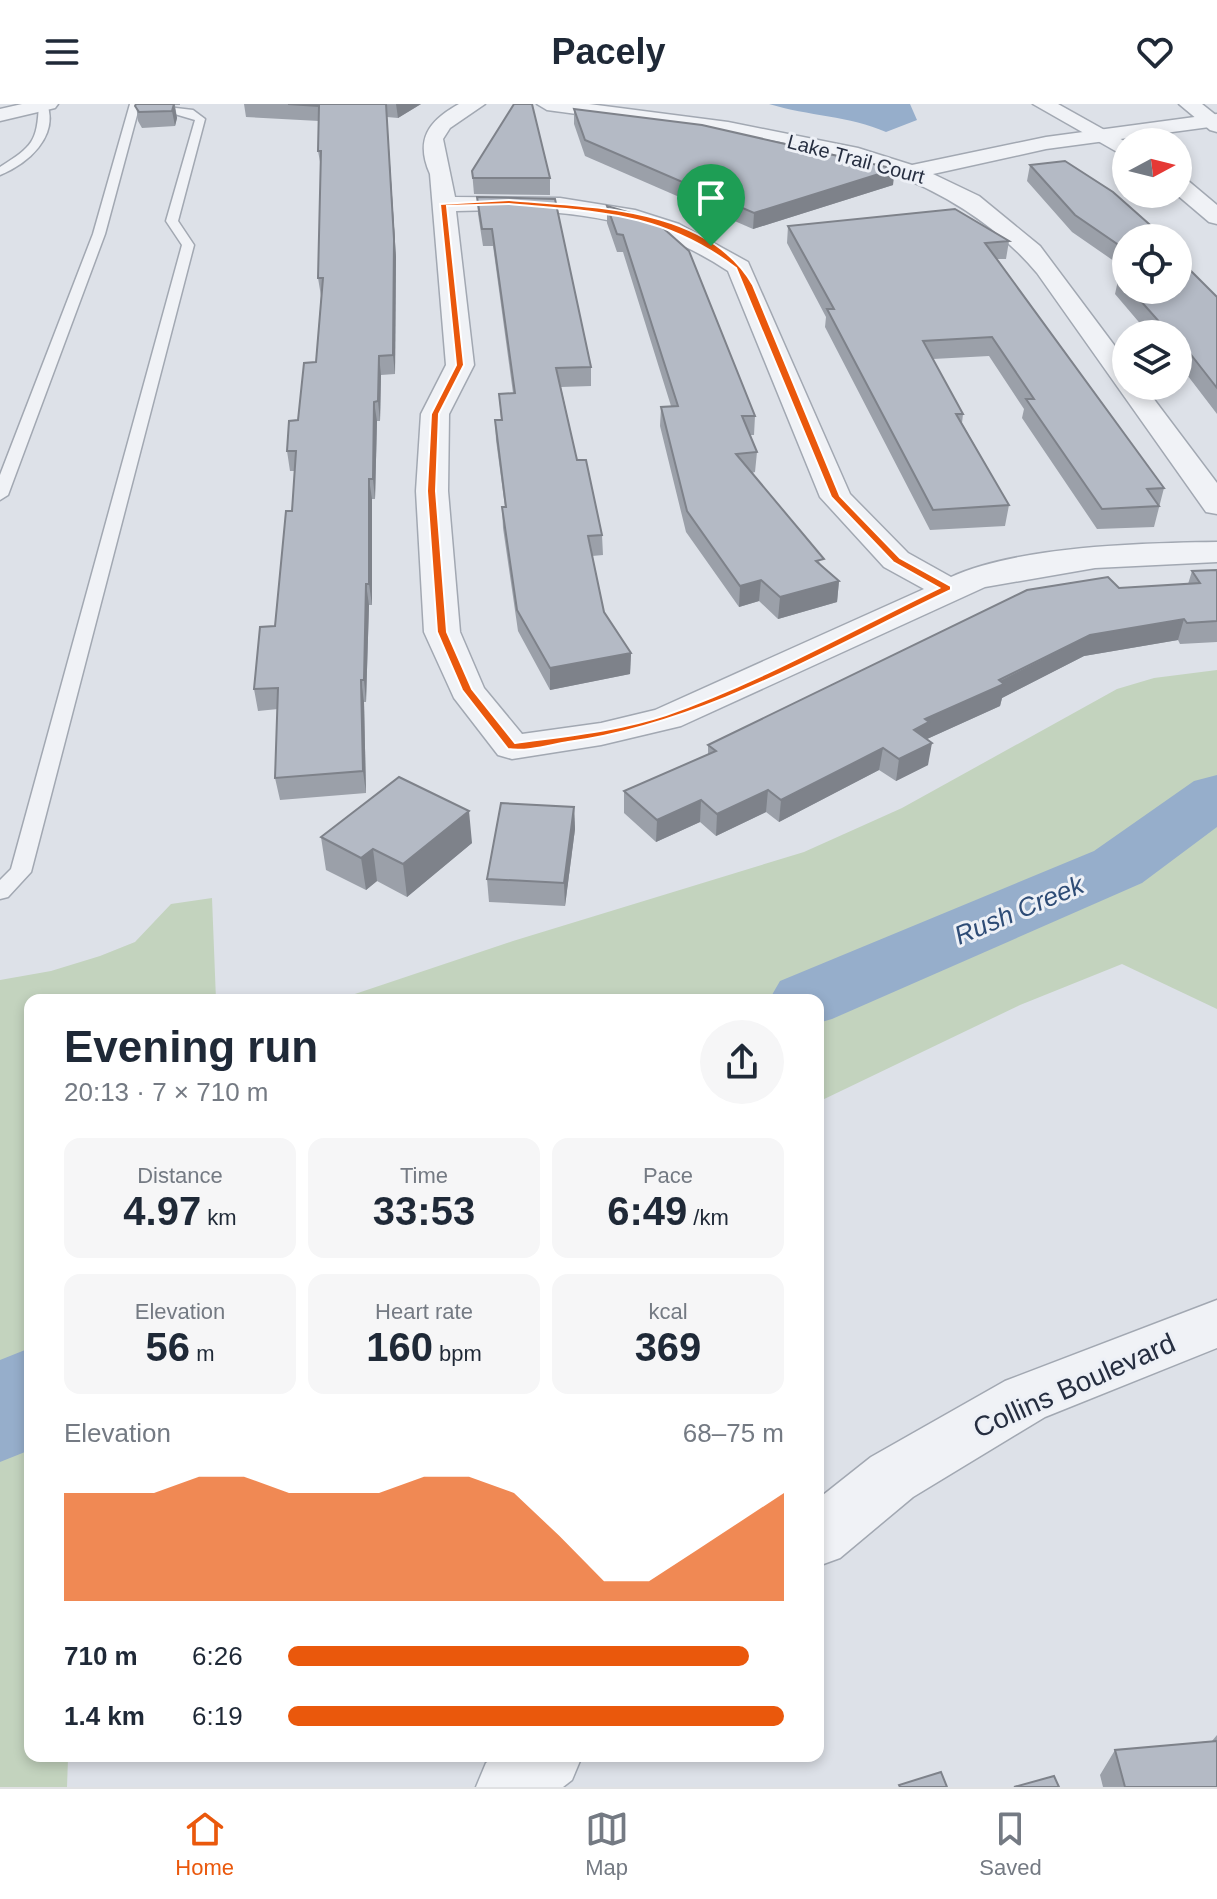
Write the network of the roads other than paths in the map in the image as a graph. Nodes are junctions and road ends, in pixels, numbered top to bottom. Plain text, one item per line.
1 (135, 104) edge
2 (146, 104) edge
3 (475, 104) edge
4 (547, 104) edge
5 (1043, 104) edge
6 (1189, 104) edge
7 (46, 105) edge
8 (0, 115) edge
9 (1215, 125) edge
10 (1192, 131) edge
11 (1096, 135) junction
12 (1112, 142) edge
13 (1112, 149) edge
14 (0, 172) edge
15 (912, 172) junction
16 (940, 183) junction
17 (1192, 196) edge
18 (443, 204) junction
19 (1217, 217) edge
20 (1112, 361) edge
21 (1140, 400) edge
22 (0, 495) edge
23 (1217, 505) edge
24 (1217, 552) edge
25 (947, 588) junction
26 (0, 892) edge
27 (1217, 1324) edge
28 (824, 1532) edge
29 (541, 1762) edge
30 (510, 1787) edge

1 - 22 lane
2 - 26 lane
3 - 18 street
4 - 15 street, Lake Trail Court
5 - 11 street
6 - 9 street
7 - 8 street
7 - 14 lane
9 - 10 street
9 - 11 street
11 - 12 street
11 - 15 street
13 - 16 street
15 - 16 street, Lake Trail Court
16 - 20 street, Lake Trail Court
17 - 19 street
18 - 25 street
18 - 25 street
21 - 23 street
24 - 25 street
27 - 28 street, Collins Boulevard
29 - 30 street

